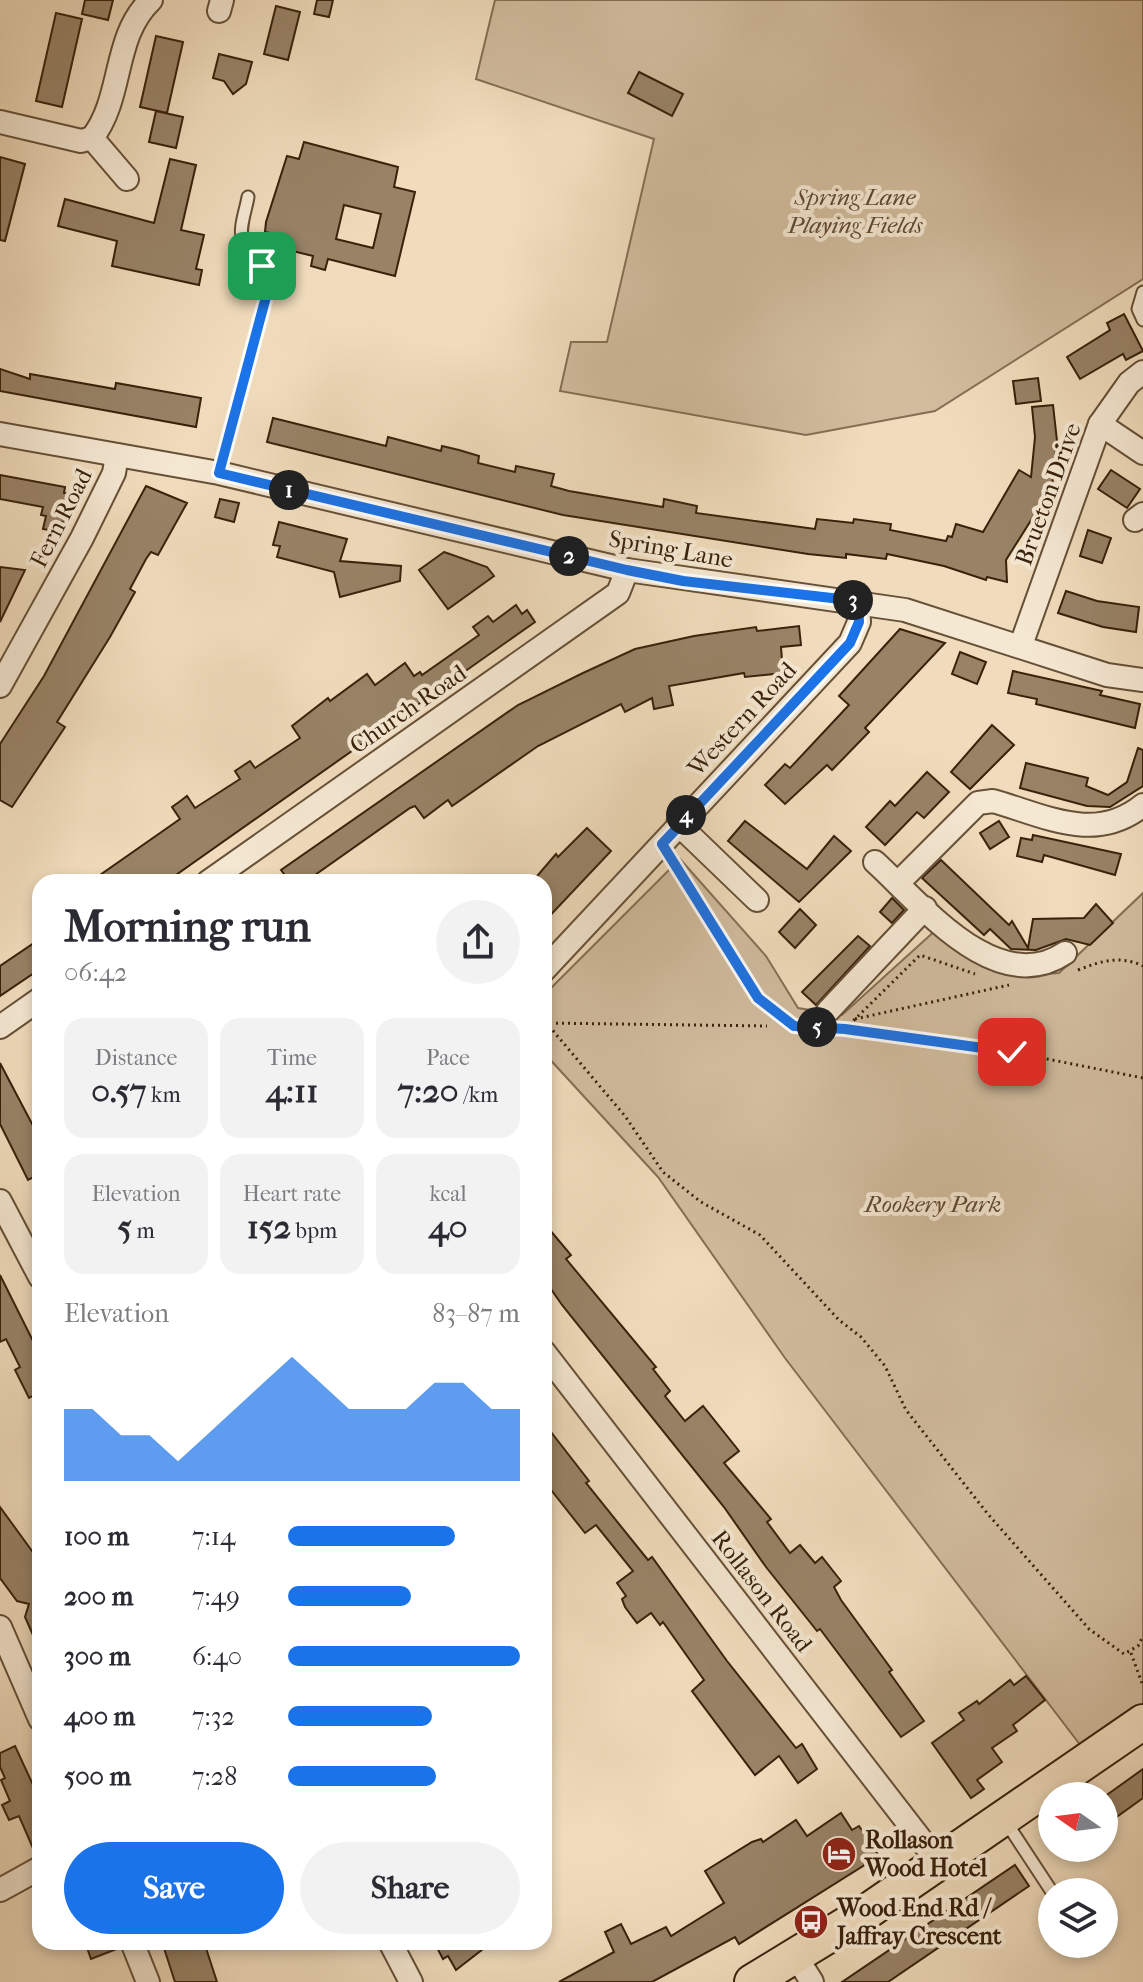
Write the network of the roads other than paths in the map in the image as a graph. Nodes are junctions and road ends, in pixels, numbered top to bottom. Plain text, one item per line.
1 (151, 0) edge
2 (0, 122) edge
3 (92, 138) junction
4 (127, 179) dead end
5 (248, 197) dead end
6 (1143, 292) edge
7 (1143, 320) edge
8 (1143, 372) edge
9 (1100, 424) junction
10 (0, 434) edge
11 (1143, 453) edge
12 (117, 455) junction
13 (219, 473) junction
14 (627, 570) junction
15 (858, 601) junction
16 (1021, 645) junction
17 (7, 661) edge
18 (1143, 680) edge
19 (0, 686) edge
20 (1143, 805) edge
21 (678, 824) junction
22 (662, 844) junction
23 (875, 862) dead end
24 (219, 874) edge
25 (898, 883) junction
26 (757, 900) dead end
27 (925, 908) junction
28 (552, 961) edge
29 (1068, 963) road end
30 (32, 1005) edge
31 (830, 1019) road end
32 (794, 1026) road end
33 (0, 1027) edge
34 (0, 1201) edge
35 (32, 1262) edge
36 (552, 1362) edge
37 (0, 1627) edge
38 (32, 1701) edge
39 (1143, 1722) edge
40 (1003, 1819) junction
41 (939, 1863) junction
42 (32, 1872) edge
43 (1043, 1878) edge
44 (0, 1890) edge
45 (135, 1950) edge
46 (394, 1950) edge
47 (805, 1970) edge
48 (148, 1982) edge
49 (411, 1982) edge
50 (752, 1982) edge

1 - 3 street
2 - 3 street
3 - 4 street
5 - 13 lane
6 - 7 lane
8 - 9 street, Brueton Drive
9 - 11 street
9 - 16 street, Brueton Drive
10 - 12 street, Spring Lane
12 - 13 street, Spring Lane
12 - 17 street, Fern Road
13 - 14 street, Spring Lane
14 - 15 street, Spring Lane
14 - 24 street, Church Road
15 - 16 street, Spring Lane
15 - 21 street, Western Road
16 - 18 street, Spring Lane
17 - 19 street, Fern Road
20 - 25 street
21 - 22 street, Western Road
21 - 26 street
22 - 28 street, Western Road
22 - 32 lane
23 - 25 street
25 - 27 street
27 - 29 street
27 - 31 street
30 - 33 street
34 - 35 street
36 - 41 street, Rollason Road
37 - 38 street
39 - 40 main road
40 - 41 main road
40 - 43 lane
41 - 47 main road
42 - 44 street
45 - 48 street
46 - 49 street
47 - 50 main road

